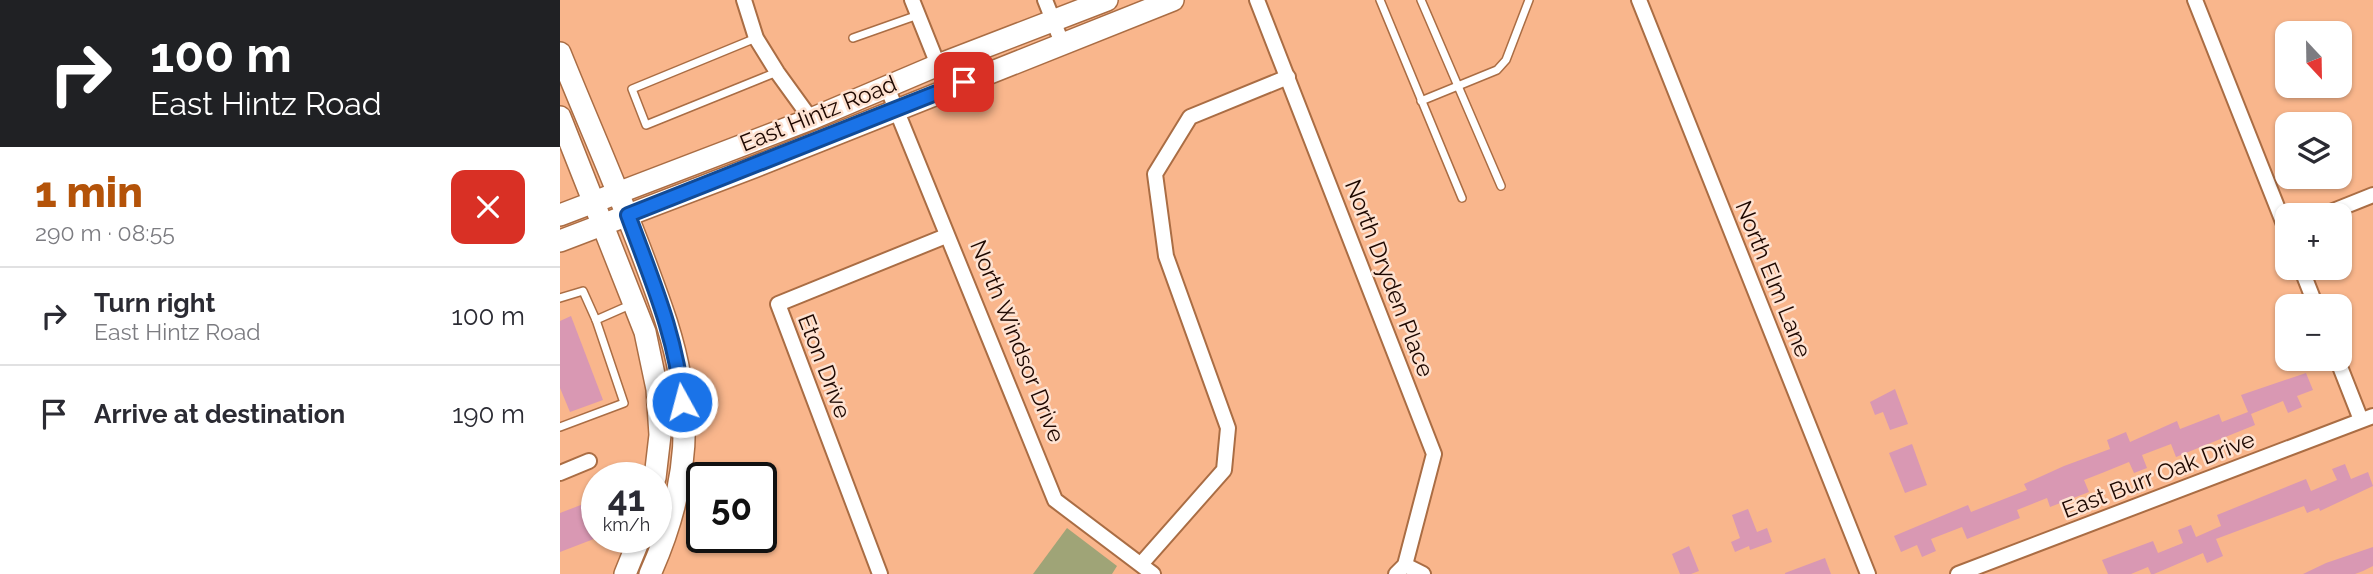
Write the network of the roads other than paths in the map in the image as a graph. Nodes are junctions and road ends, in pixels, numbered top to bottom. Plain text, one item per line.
1 (744, 0) edge
2 (912, 0) edge
3 (1045, 0) edge
4 (1107, 0) edge
5 (1173, 0) edge
6 (1257, 0) edge
7 (1380, 0) edge
8 (1421, 0) edge
9 (1529, 0) edge
10 (1639, 0) edge
11 (2194, 0) edge
12 (918, 15) junction
13 (1053, 21) junction
14 (756, 38) junction
15 (853, 38) dead end
16 (1062, 43) junction
17 (560, 53) edge
18 (938, 65) junction
19 (776, 72) junction
20 (1288, 77) junction
21 (887, 87) junction
22 (1458, 87) junction
23 (1421, 101) junction
24 (897, 109) junction
25 (560, 117) edge
26 (811, 119) junction
27 (1501, 186) dead end
28 (619, 192) junction
29 (2373, 195) edge
30 (1462, 198) dead end
31 (594, 202) junction
32 (2276, 203) edge
33 (2352, 203) edge
34 (560, 215) edge
35 (628, 215) junction
36 (603, 224) junction
37 (946, 236) junction
38 (560, 241) edge
39 (560, 298) edge
40 (634, 304) junction
41 (596, 320) junction
42 (2343, 371) edge
43 (2367, 418) edge
44 (560, 426) edge
45 (589, 461) dead end
46 (657, 462) edge
47 (560, 472) edge
48 (634, 553) edge
49 (1138, 569) edge
50 (1401, 570) edge
51 (625, 574) edge
52 (650, 574) edge
53 (880, 574) edge
54 (1153, 574) edge
55 (1423, 574) edge
56 (1868, 574) edge
57 (1958, 574) edge

1 - 14 street
2 - 12 street
3 - 13 street
4 - 13 main road, East Hintz Road
5 - 16 main road, East Hintz Road
6 - 20 street, North Dryden Place
7 - 23 lane
8 - 22 lane
9 - 22 lane
10 - 56 street, North Elm Lane
11 - 32 street
12 - 15 lane
12 - 18 street
13 - 16 street
13 - 18 main road, East Hintz Road
14 - 19 street
14 - 19 lane
16 - 24 main road, East Hintz Road
17 - 28 main road
18 - 21 main road, East Hintz Road
19 - 26 street
20 - 49 street
20 - 50 street, North Dryden Place
21 - 24 street, North Windsor Drive
21 - 26 main road, East Hintz Road
22 - 23 lane
22 - 27 lane
23 - 30 lane
24 - 35 main road, East Hintz Road
24 - 37 street, North Windsor Drive
25 - 31 main road
26 - 28 main road, East Hintz Road
28 - 31 main road, East Hintz Road
28 - 35 main road
29 - 33 street
31 - 34 main road, East Hintz Road
31 - 36 main road
35 - 36 main road, East Hintz Road
35 - 52 main road
36 - 38 main road, East Hintz Road
36 - 40 main road
37 - 49 street, North Windsor Drive
37 - 53 street, Eton Drive
39 - 41 lane
40 - 41 lane
40 - 46 main road
41 - 44 lane
42 - 43 street
43 - 57 street, East Burr Oak Drive
45 - 47 street
48 - 51 main road
49 - 54 street, North Windsor Drive
50 - 55 street

